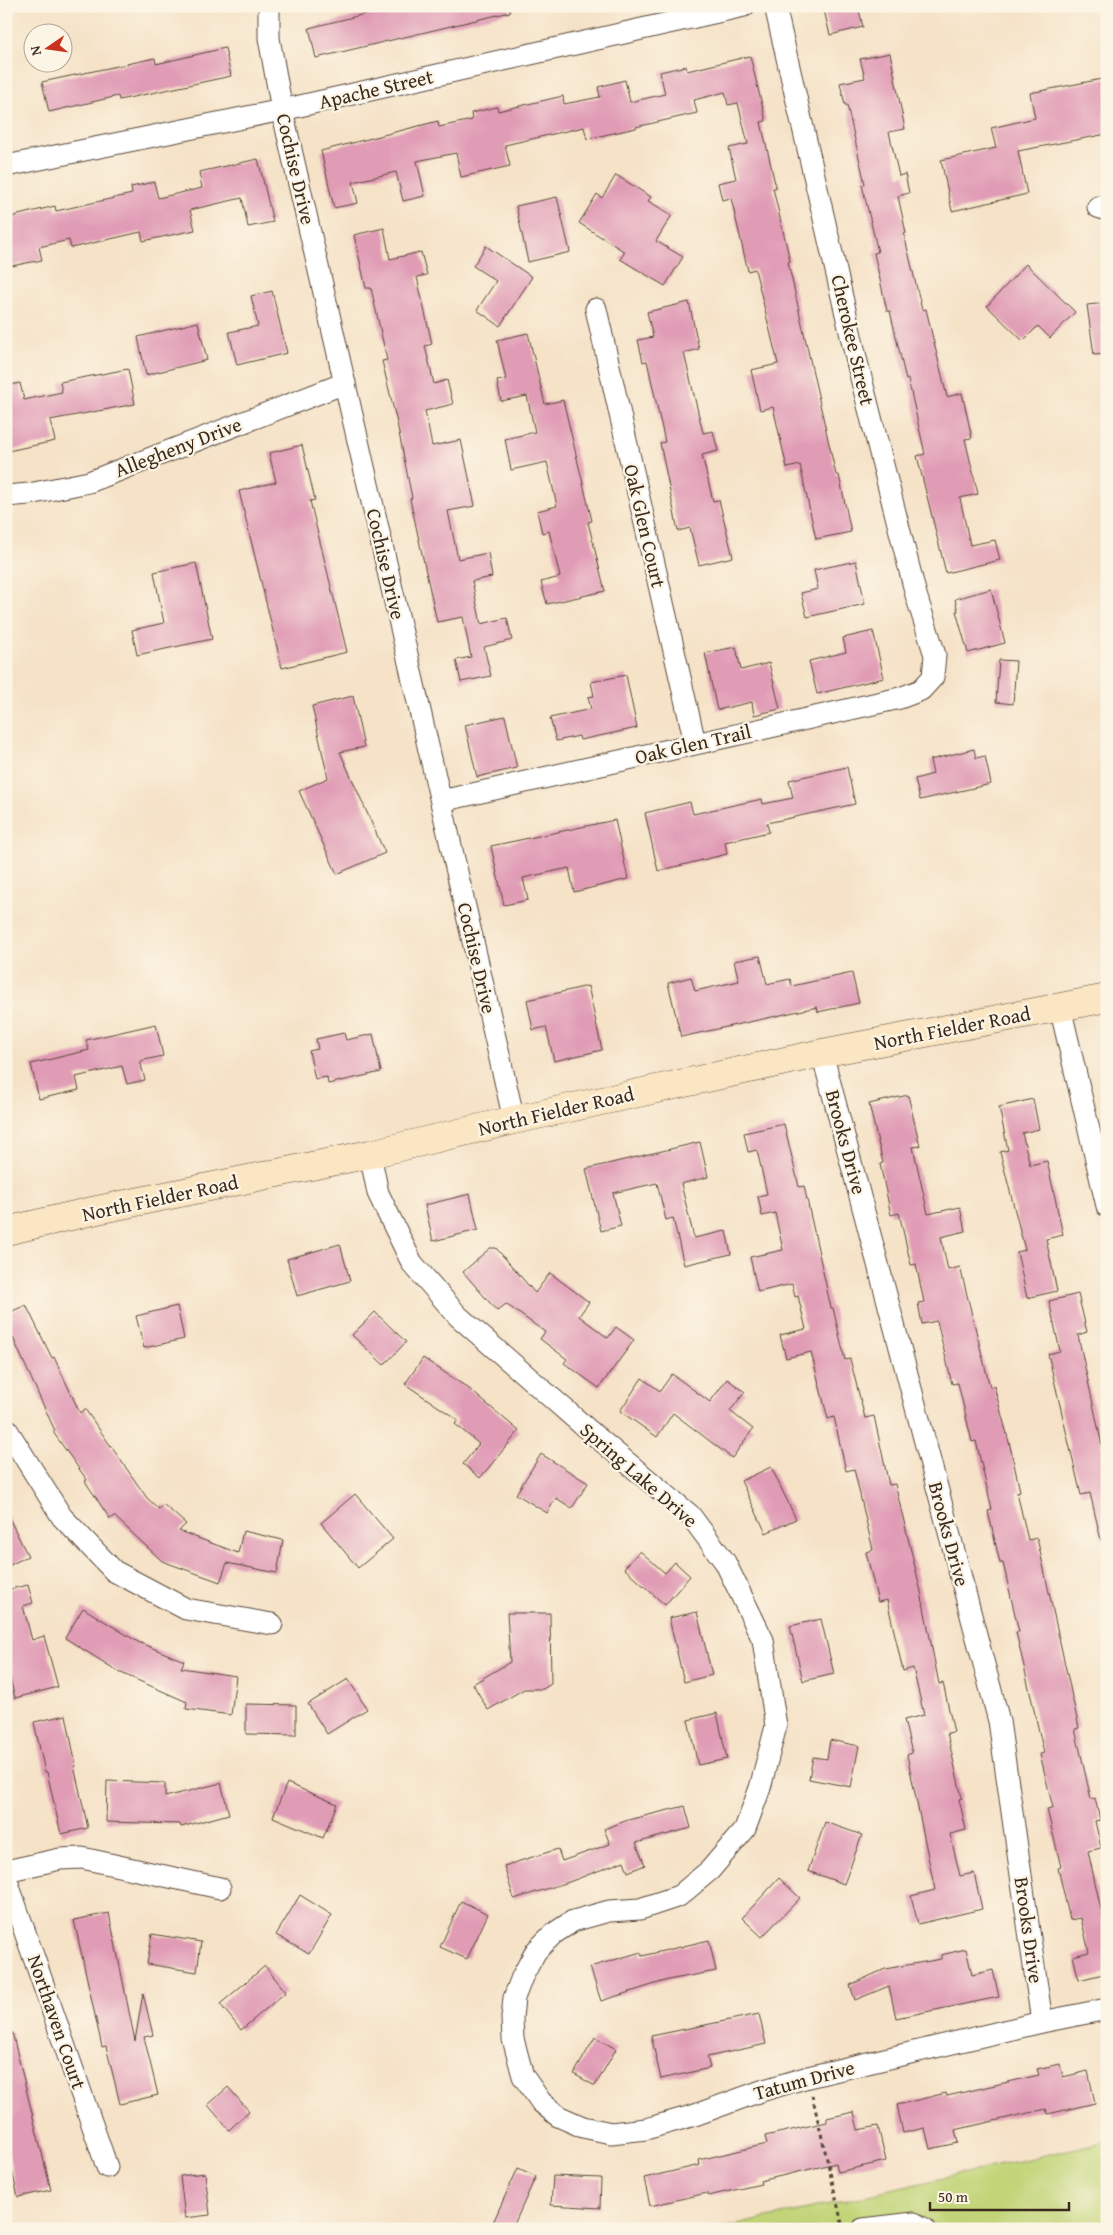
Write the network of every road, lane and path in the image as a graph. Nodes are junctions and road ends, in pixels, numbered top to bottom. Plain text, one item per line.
1 (269, 6) edge
2 (744, 6) edge
3 (775, 6) edge
4 (282, 110) junction
5 (6, 166) edge
6 (596, 309) dead end
7 (345, 383) junction
8 (6, 496) edge
9 (935, 672) joint
10 (695, 743) junction
11 (441, 801) junction
12 (1107, 998) edge
13 (1060, 1007) junction
14 (822, 1053) junction
15 (514, 1120) junction
16 (370, 1154) junction
17 (1107, 1206) edge
18 (6, 1232) edge
19 (8, 1434) edge
20 (272, 1624) dead end
21 (6, 1871) edge
22 (6, 1878) edge
23 (220, 1888) dead end
24 (1107, 2009) edge
25 (1042, 2022) junction
26 (523, 2076) joint
27 (808, 2077) junction
28 (107, 2167) dead end
29 (843, 2229) edge
30 (863, 2229) edge
31 (925, 2229) edge

1 - 4 street, Cochise Drive
2 - 4 street, Apache Street
3 - 9 street, Cherokee Street
4 - 5 street, Apache Street
4 - 7 street, Cochise Drive
6 - 10 street, Oak Glen Court
7 - 8 street, Allegheny Drive
7 - 11 street, Cochise Drive
9 - 10 street, Oak Glen Trail
10 - 11 street, Oak Glen Trail
11 - 15 street, Cochise Drive
12 - 13 main road, North Fielder Road
13 - 14 main road, North Fielder Road
13 - 17 street
14 - 15 main road, North Fielder Road
14 - 25 street, Brooks Drive
15 - 16 main road, North Fielder Road
16 - 18 main road, North Fielder Road
16 - 26 street, Spring Lake Drive
19 - 20 street
21 - 23 street
22 - 28 street, Northaven Court
24 - 25 street, Tatum Drive
25 - 27 street, Tatum Drive
26 - 27 street, Tatum Drive
27 - 29 path
30 - 31 street

